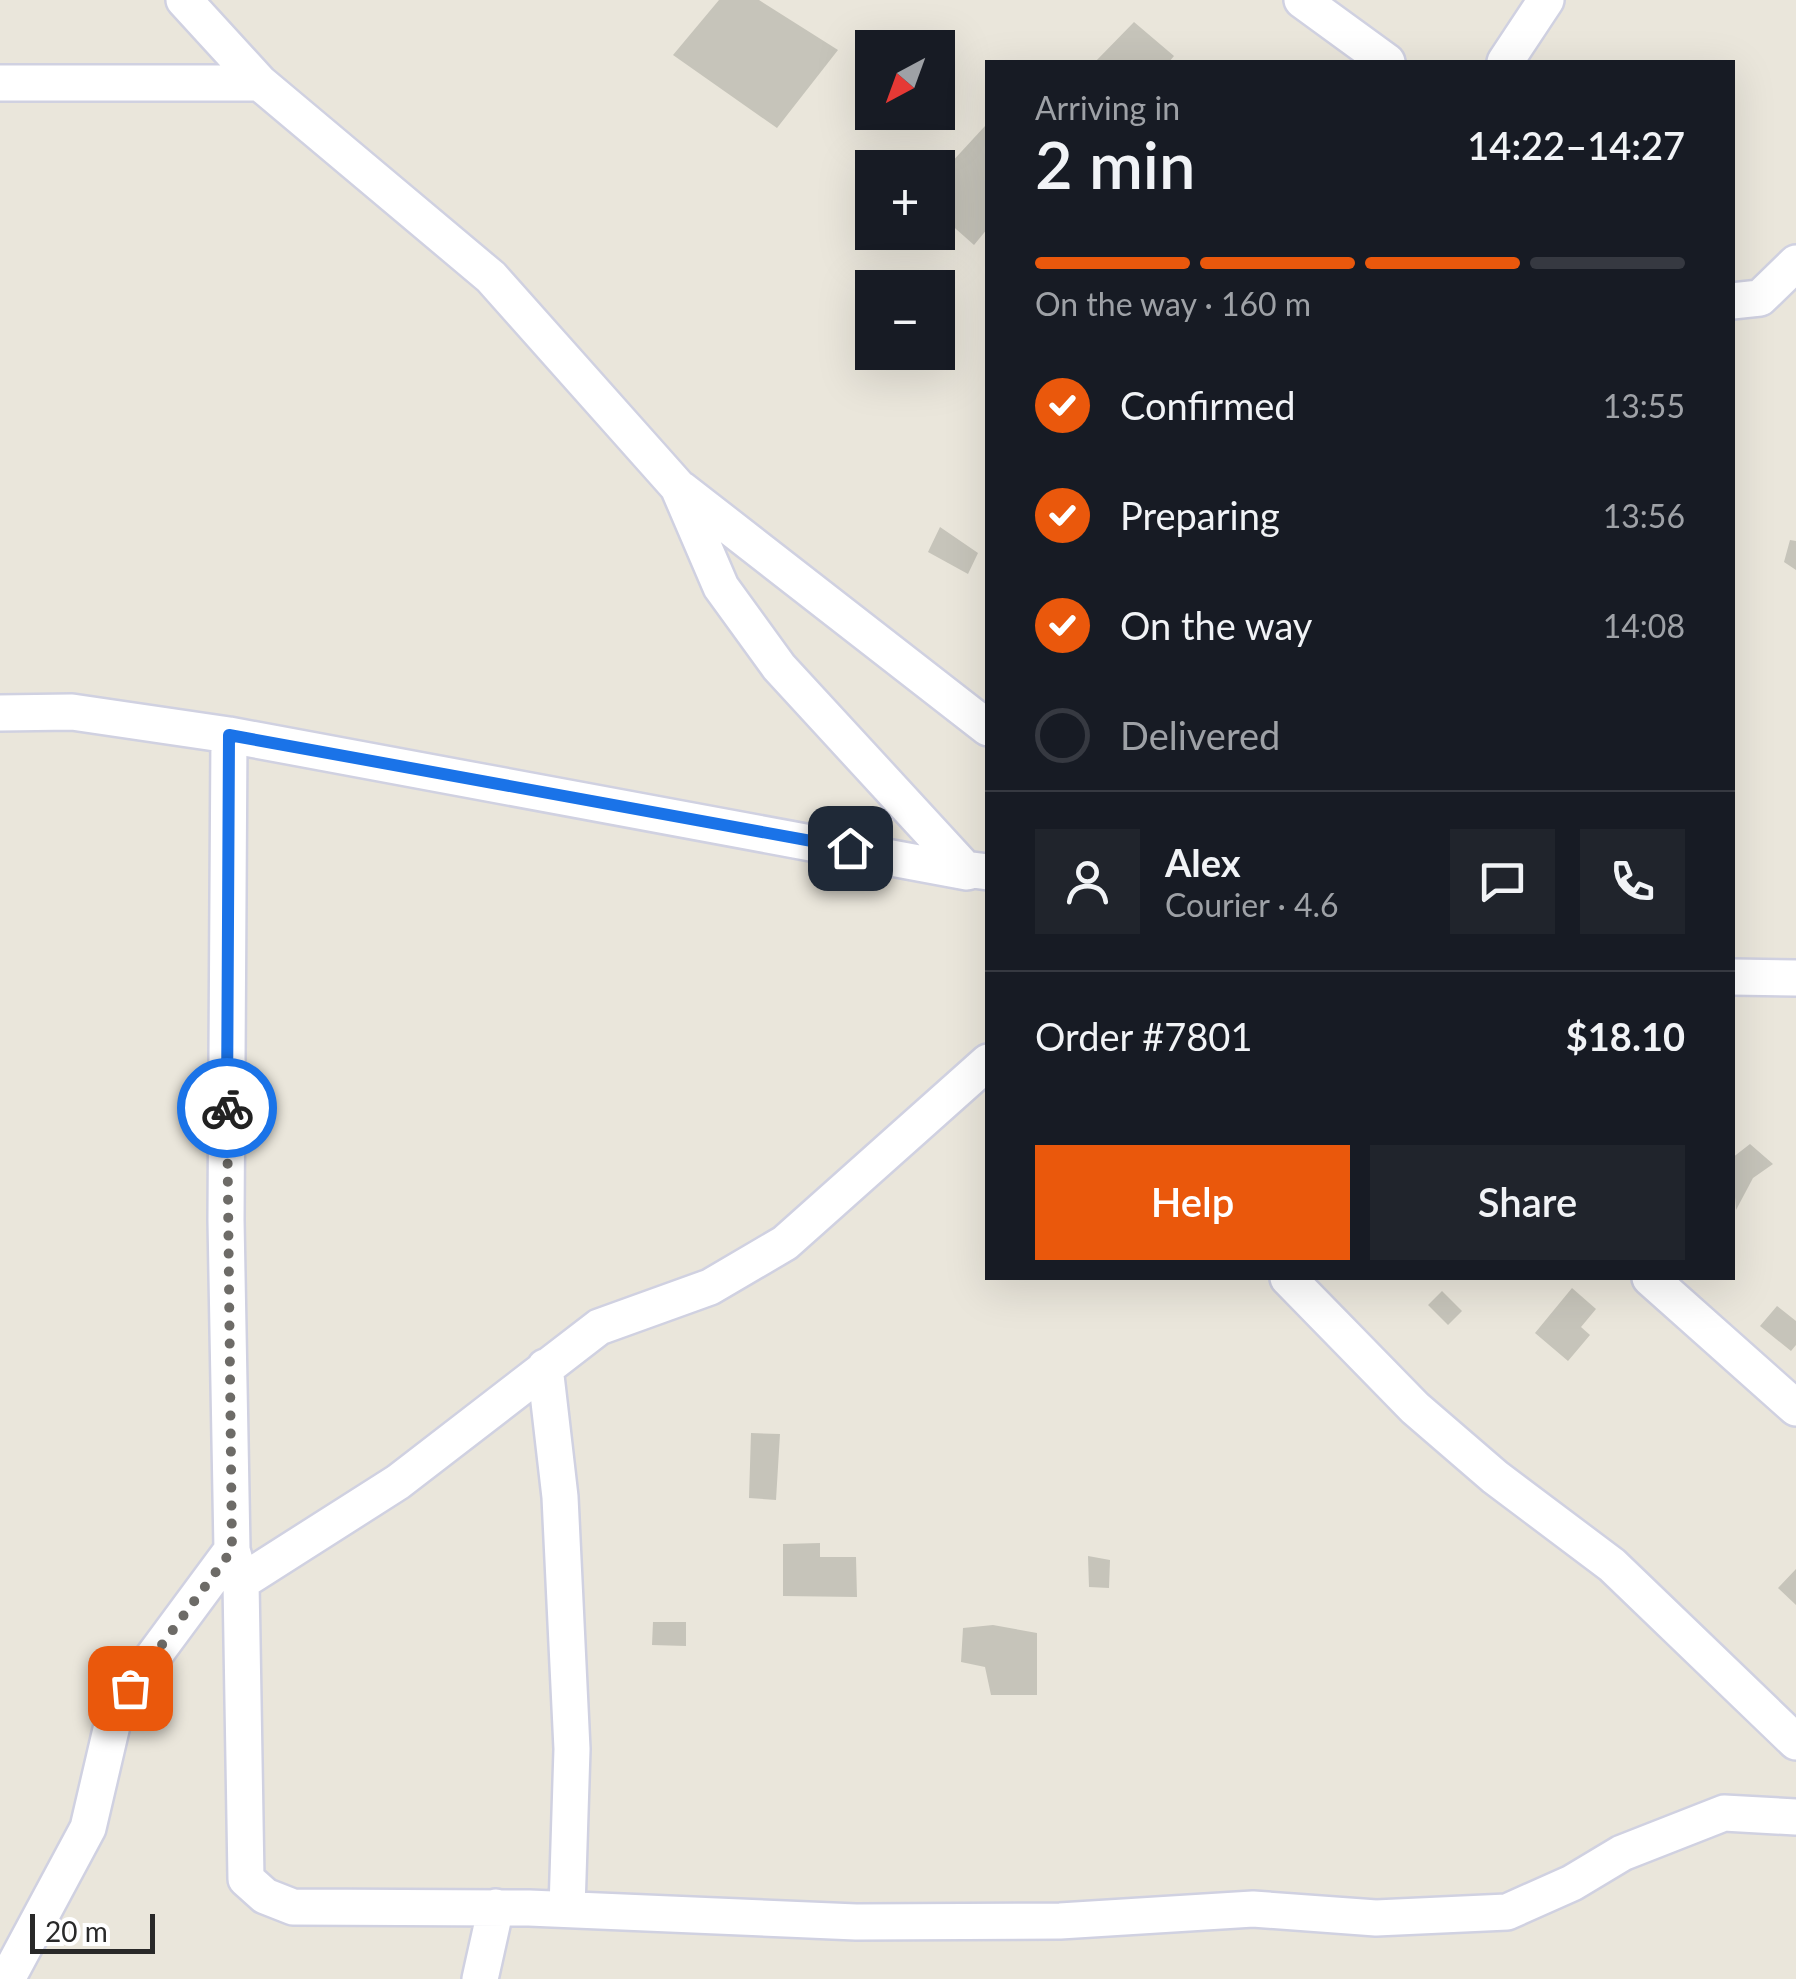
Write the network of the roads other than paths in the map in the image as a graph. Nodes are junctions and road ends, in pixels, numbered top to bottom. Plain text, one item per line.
1 (184, 0) edge
2 (1302, 0) edge
3 (1546, 0) edge
4 (1383, 60) edge
5 (1506, 60) edge
6 (260, 82) junction
7 (0, 83) edge
8 (1796, 263) edge
9 (1735, 301) edge
10 (678, 487) junction
11 (0, 714) edge
12 (985, 726) edge
13 (229, 735) junction
14 (976, 871) edge
15 (1735, 976) edge
16 (1796, 978) edge
17 (985, 1065) edge
18 (1290, 1280) edge
19 (1652, 1280) edge
20 (545, 1366) junction
21 (1796, 1408) edge
22 (237, 1566) junction
23 (1796, 1742) edge
24 (1796, 1817) edge
25 (496, 1907) junction
26 (567, 1909) junction
27 (6, 1979) edge
28 (480, 1979) edge

1 - 6 street
2 - 4 street
3 - 5 street
6 - 7 street
6 - 10 street
8 - 9 street
10 - 12 street
10 - 14 street
11 - 13 street
13 - 14 street
13 - 22 street
15 - 16 street
17 - 20 street
18 - 23 street
19 - 21 street
20 - 22 street
20 - 26 street
22 - 25 street
22 - 27 street
24 - 26 street
25 - 26 street
25 - 28 street

